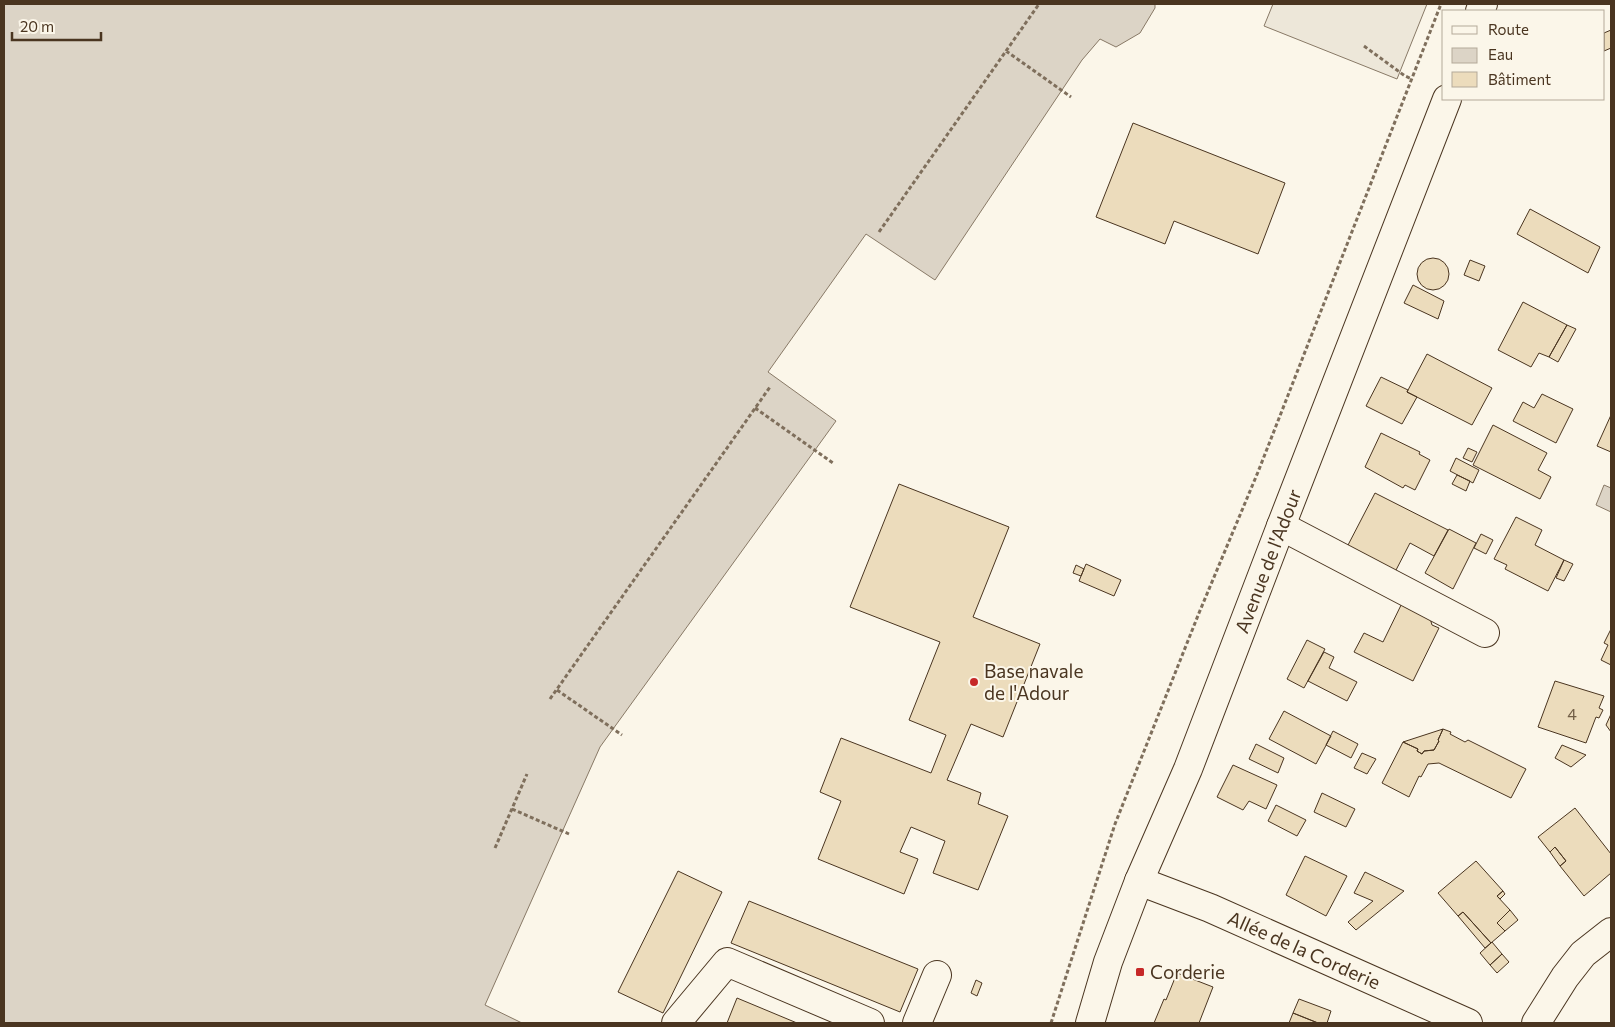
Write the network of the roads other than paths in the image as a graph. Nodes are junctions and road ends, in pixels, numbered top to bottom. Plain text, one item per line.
1 (1447, 100) edge
2 (1281, 526) junction
3 (1485, 634) dead end
4 (1139, 882) junction
5 (1611, 932) edge
6 (937, 975) dead end
7 (676, 1023) edge
8 (870, 1023) edge
9 (917, 1023) edge
10 (1090, 1023) edge
11 (1468, 1023) edge
12 (1536, 1023) edge

1 - 2 main road, Avenue de l'Adour
2 - 3 main road
2 - 4 main road, Avenue de l'Adour
4 - 10 main road, Avenue de l'Adour
4 - 11 main road, Allée de la Corderie
5 - 12 main road
6 - 9 main road
7 - 8 main road

